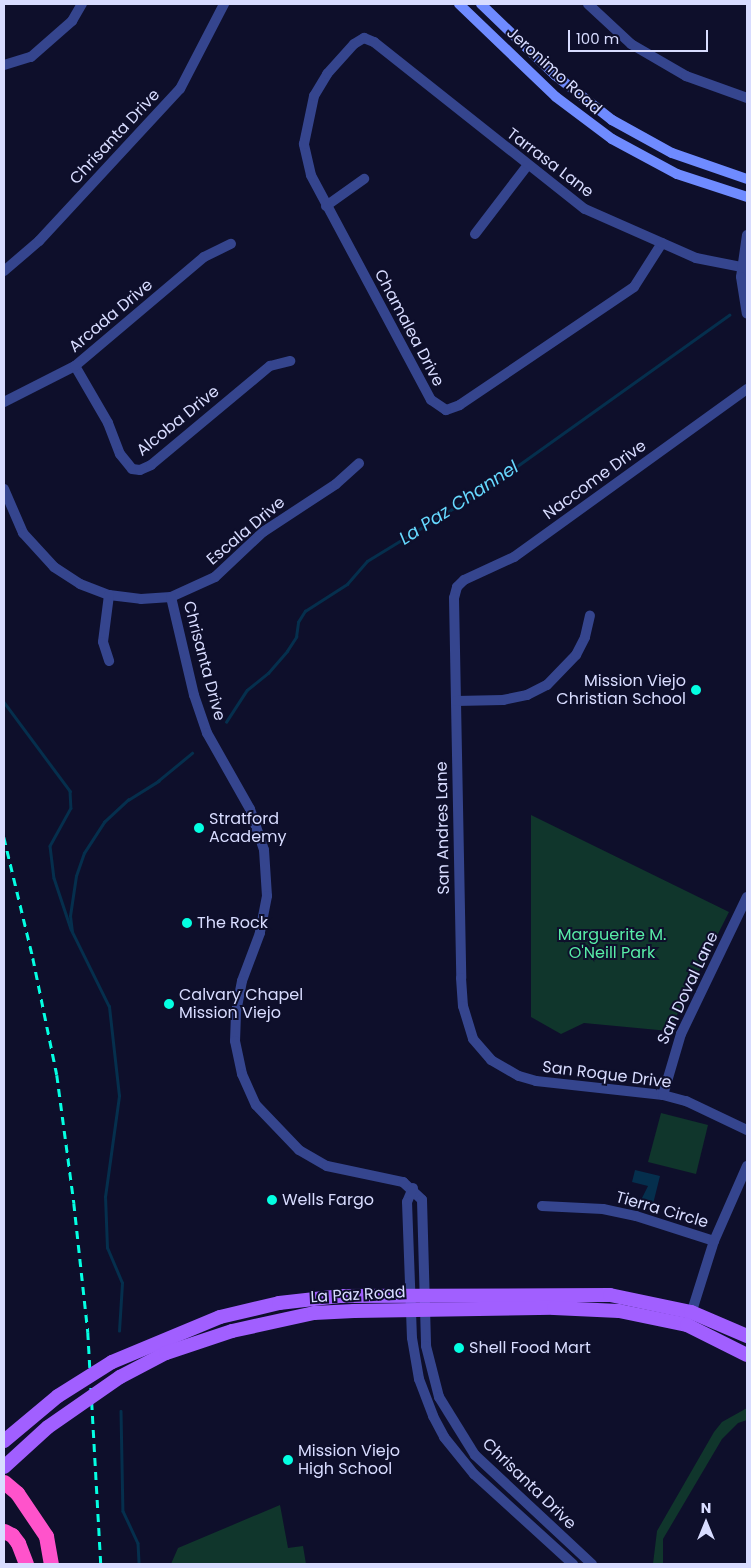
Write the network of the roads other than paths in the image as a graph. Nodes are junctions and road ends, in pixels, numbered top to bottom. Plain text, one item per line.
1 (82, 4) edge
2 (224, 4) edge
3 (459, 4) edge
4 (481, 4) edge
5 (588, 4) edge
6 (364, 38) joint
7 (4, 65) edge
8 (747, 98) edge
9 (527, 166) junction
10 (364, 179) dead end
11 (747, 179) edge
12 (747, 197) edge
13 (326, 206) junction
14 (475, 234) dead end
15 (747, 235) edge
16 (662, 243) junction
17 (231, 244) dead end
18 (742, 267) junction
19 (4, 271) edge
20 (747, 314) edge
21 (290, 361) dead end
22 (74, 366) junction
23 (747, 389) edge
24 (4, 402) edge
25 (359, 463) dead end
26 (4, 490) edge
27 (457, 588) joint
28 (109, 595) junction
29 (171, 597) junction
30 (590, 616) dead end
31 (109, 661) dead end
32 (456, 701) junction
33 (747, 897) edge
34 (491, 1060) joint
35 (663, 1095) junction
36 (747, 1130) edge
37 (747, 1166) edge
38 (412, 1188) junction
39 (542, 1206) dead end
40 (714, 1241) junction
41 (409, 1294) junction
42 (425, 1294) junction
43 (410, 1309) junction
44 (425, 1309) junction
45 (689, 1318) junction
46 (747, 1336) edge
47 (747, 1354) edge
48 (4, 1441) edge
49 (4, 1467) edge
50 (4, 1482) edge
51 (4, 1531) edge
52 (26, 1564) edge
53 (51, 1564) edge
54 (573, 1564) edge
55 (592, 1564) edge

1 - 7 street
2 - 19 street, Chrisanta Drive
3 - 12 main road, Jeronimo Road
4 - 11 main road, Jeronimo Road
5 - 8 street
6 - 9 street, Tarrasa Lane
6 - 13 street, Chamalea Drive
9 - 14 street
9 - 16 street, Tarrasa Lane
10 - 13 street
13 - 16 street, Chamalea Drive
15 - 18 street
16 - 18 street, Tarrasa Lane
17 - 22 street, Arcada Drive
18 - 20 street
21 - 22 street, Alcoba Drive
22 - 24 street, Arcada Drive
23 - 27 street, Naccome Drive
25 - 29 street, Escala Drive
26 - 28 street, Chrisanta Drive
27 - 32 street, San Andres Lane
28 - 29 street, Chrisanta Drive
28 - 31 street
29 - 38 street, Chrisanta Drive
30 - 32 street
32 - 34 street, San Andres Lane
33 - 35 street, San Doval Lane
34 - 35 street, San Roque Drive
35 - 36 street, San Roque Drive
37 - 40 street
38 - 41 street, Chrisanta Drive
38 - 42 street, Chrisanta Drive
39 - 40 street, Tierra Circle
40 - 45 street
41 - 42 main road, La Paz Road
41 - 43 street, Chrisanta Drive
41 - 48 main road, La Paz Road, bridge
42 - 44 street, Chrisanta Drive
42 - 45 main road, La Paz Road
43 - 44 main road, La Paz Road
43 - 49 main road, La Paz Road, bridge
43 - 54 street, Chrisanta Drive
44 - 45 main road, La Paz Road
44 - 55 street, Chrisanta Drive
45 - 46 main road, La Paz Road
45 - 47 main road, La Paz Road
50 - 53 highway
51 - 52 highway

